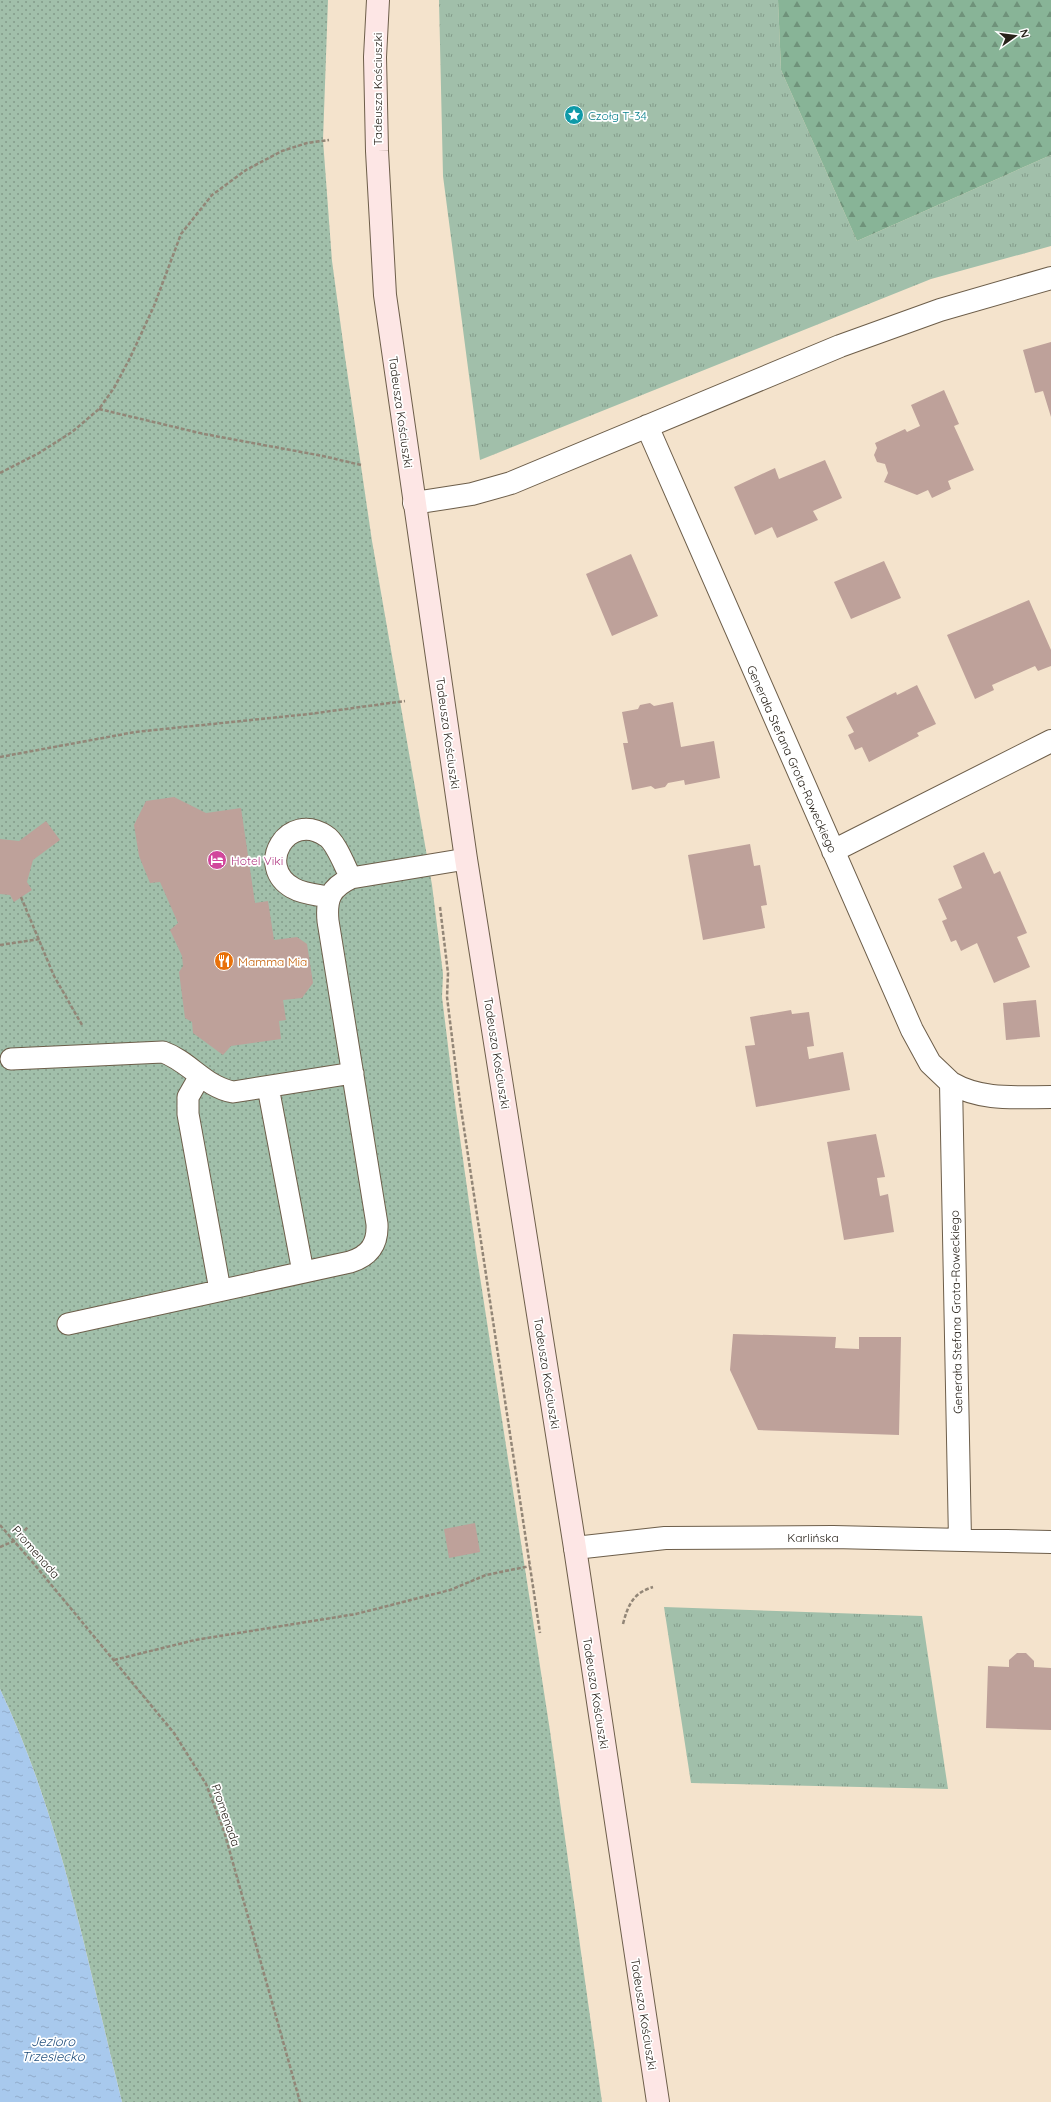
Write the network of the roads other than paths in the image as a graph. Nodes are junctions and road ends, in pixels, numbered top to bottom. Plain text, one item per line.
1 (378, 0) edge
2 (1051, 278) edge
3 (647, 426) junction
4 (414, 503) junction
5 (1051, 741) edge
6 (833, 850) junction
7 (466, 859) junction
8 (351, 878) junction
9 (329, 897) junction
10 (10, 1059) dead end
11 (353, 1073) junction
12 (200, 1076) junction
13 (951, 1083) junction
14 (268, 1087) junction
15 (1051, 1097) edge
16 (303, 1272) junction
17 (220, 1290) junction
18 (68, 1324) dead end
19 (960, 1540) junction
20 (1051, 1542) edge
21 (575, 1548) junction
22 (658, 2102) edge

1 - 4 street, Tadeusza Kościuszki
2 - 3 street
3 - 4 street
3 - 6 street, Generała Stefana Grota-Roweckiego
4 - 7 street, Tadeusza Kościuszki
5 - 6 street
6 - 13 street, Generała Stefana Grota-Roweckiego
7 - 8 lane
7 - 21 street, Tadeusza Kościuszki
8 - 9 lane
8 - 9 lane
9 - 11 lane
10 - 12 lane
11 - 14 lane
11 - 16 lane
12 - 14 lane
12 - 17 lane
13 - 15 street, Generała Stefana Grota-Roweckiego
13 - 19 street, Generała Stefana Grota-Roweckiego
14 - 16 lane
16 - 17 lane
17 - 18 lane
19 - 20 street, Karlińska
19 - 21 street, Karlińska
21 - 22 street, Tadeusza Kościuszki

